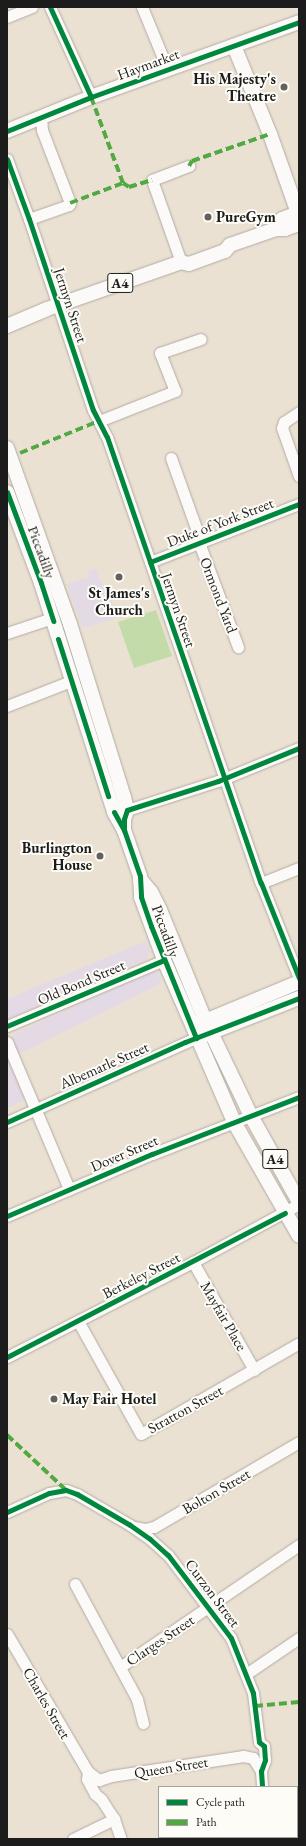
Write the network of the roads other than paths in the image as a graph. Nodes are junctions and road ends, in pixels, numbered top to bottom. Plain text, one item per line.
1 (32, 7) edge
2 (50, 7) edge
3 (142, 7) edge
4 (7, 17) edge
5 (299, 22) edge
6 (234, 46) junction
7 (168, 70) junction
8 (91, 97) junction
9 (41, 117) junction
10 (7, 132) edge
11 (7, 159) edge
12 (189, 166) dead end
13 (299, 216) edge
14 (29, 219) junction
15 (181, 262) junction
16 (59, 306) junction
17 (7, 326) edge
18 (201, 339) dead end
19 (299, 412) edge
20 (99, 421) junction
21 (7, 448) edge
22 (171, 458) dead end
23 (299, 476) edge
24 (7, 492) edge
25 (299, 504) edge
26 (201, 542) junction
27 (150, 562) junction
28 (52, 618) junction
29 (7, 633) edge
30 (238, 648) dead end
31 (71, 681) junction
32 (7, 706) edge
33 (299, 748) edge
34 (226, 778) junction
35 (127, 810) junction
36 (124, 830) junction
37 (299, 868) edge
38 (140, 879) junction
39 (261, 883) junction
40 (164, 960) junction
41 (299, 978) edge
42 (299, 982) edge
43 (299, 998) edge
44 (7, 1026) edge
45 (208, 1026) junction
46 (195, 1036) junction
47 (7, 1042) edge
48 (299, 1097) edge
49 (36, 1109) junction
50 (251, 1116) junction
51 (7, 1122) edge
52 (234, 1122) junction
53 (69, 1189) junction
54 (299, 1203) edge
55 (285, 1212) junction
56 (7, 1216) edge
57 (299, 1236) edge
58 (193, 1262) junction
59 (78, 1321) junction
60 (299, 1343) edge
61 (7, 1357) edge
62 (254, 1370) junction
63 (299, 1442) edge
64 (7, 1512) edge
65 (130, 1525) junction
66 (299, 1545) edge
67 (75, 1584) dead end
68 (209, 1608) junction
69 (7, 1634) edge
70 (299, 1638) edge
71 (120, 1667) junction
72 (246, 1674) junction
73 (143, 1723) dead end
74 (259, 1742) junction
75 (242, 1756) junction
76 (261, 1771) junction
77 (88, 1772) junction
78 (99, 1780) junction
79 (262, 1786) edge
80 (100, 1799) junction
81 (114, 1819) junction
82 (73, 1839) edge
83 (121, 1839) edge

1 - 4 street
2 - 8 street
3 - 7 street
5 - 6 main road, Haymarket
6 - 7 main road, Haymarket
6 - 13 main road
7 - 8 main road, Haymarket
8 - 9 main road, Haymarket
9 - 10 main road, Haymarket
9 - 14 street
11 - 14 street, Jermyn Street
12 - 15 street
13 - 15 main road, A4
14 - 16 street, Jermyn Street
15 - 16 main road, A4
16 - 17 main road, A4
16 - 20 street, Jermyn Street
18 - 20 street
19 - 23 street
20 - 27 street, Jermyn Street
21 - 35 main road, Piccadilly / A4
22 - 26 street, Ormond Yard
24 - 28 main road, Piccadilly / A4
25 - 26 street, Duke of York Street
26 - 27 street, Duke of York Street
26 - 30 street, Ormond Yard
27 - 34 street, Jermyn Street
28 - 29 street
28 - 31 main road, Piccadilly / A4
31 - 32 street
31 - 36 main road, Piccadilly / A4
33 - 34 street
34 - 35 street
34 - 39 street, Jermyn Street
35 - 36 main road, Piccadilly / A4
36 - 38 main road, Piccadilly / A4
37 - 39 street
38 - 40 main road, Piccadilly / A4
38 - 45 main road, Piccadilly / A4
39 - 41 street, Jermyn Street
40 - 44 street, Old Bond Street
40 - 46 main road, Piccadilly / A4
42 - 45 main road
43 - 45 main road
45 - 46 main road
45 - 50 main road, Piccadilly / A4
46 - 49 street, Albemarle Street
46 - 52 main road, Piccadilly / A4
47 - 49 street
48 - 50 street, Dover Street
49 - 51 street, Albemarle Street
49 - 53 street
50 - 52 street, Dover Street
50 - 54 main road, Piccadilly / A4
52 - 53 street, Dover Street
52 - 55 main road, Piccadilly / A4
53 - 56 street, Dover Street
54 - 55 street, Berkeley Street
55 - 57 main road, Piccadilly / A4
55 - 58 street, Berkeley Street
58 - 59 street, Berkeley Street
58 - 62 street, Mayfair Place
59 - 61 street, Berkeley Street
59 - 62 street, Stratton Street
60 - 62 street, Stratton Street
63 - 65 street, Bolton Street
64 - 65 street, Curzon Street
65 - 68 street, Curzon Street
66 - 68 street, Clarges Street
67 - 71 street
68 - 71 street, Clarges Street
68 - 72 street, Curzon Street
69 - 77 street, Charles Street
70 - 72 street
71 - 73 street
72 - 74 street, Curzon Street
74 - 75 street, Queen Street
74 - 76 street, Curzon Street
75 - 76 street
75 - 78 street, Queen Street
76 - 79 street, Curzon Street
77 - 78 street, Charles Street
77 - 80 street, Charles Street
78 - 80 street
80 - 81 street, Charles Street
81 - 82 street
81 - 83 street, Charles Street

